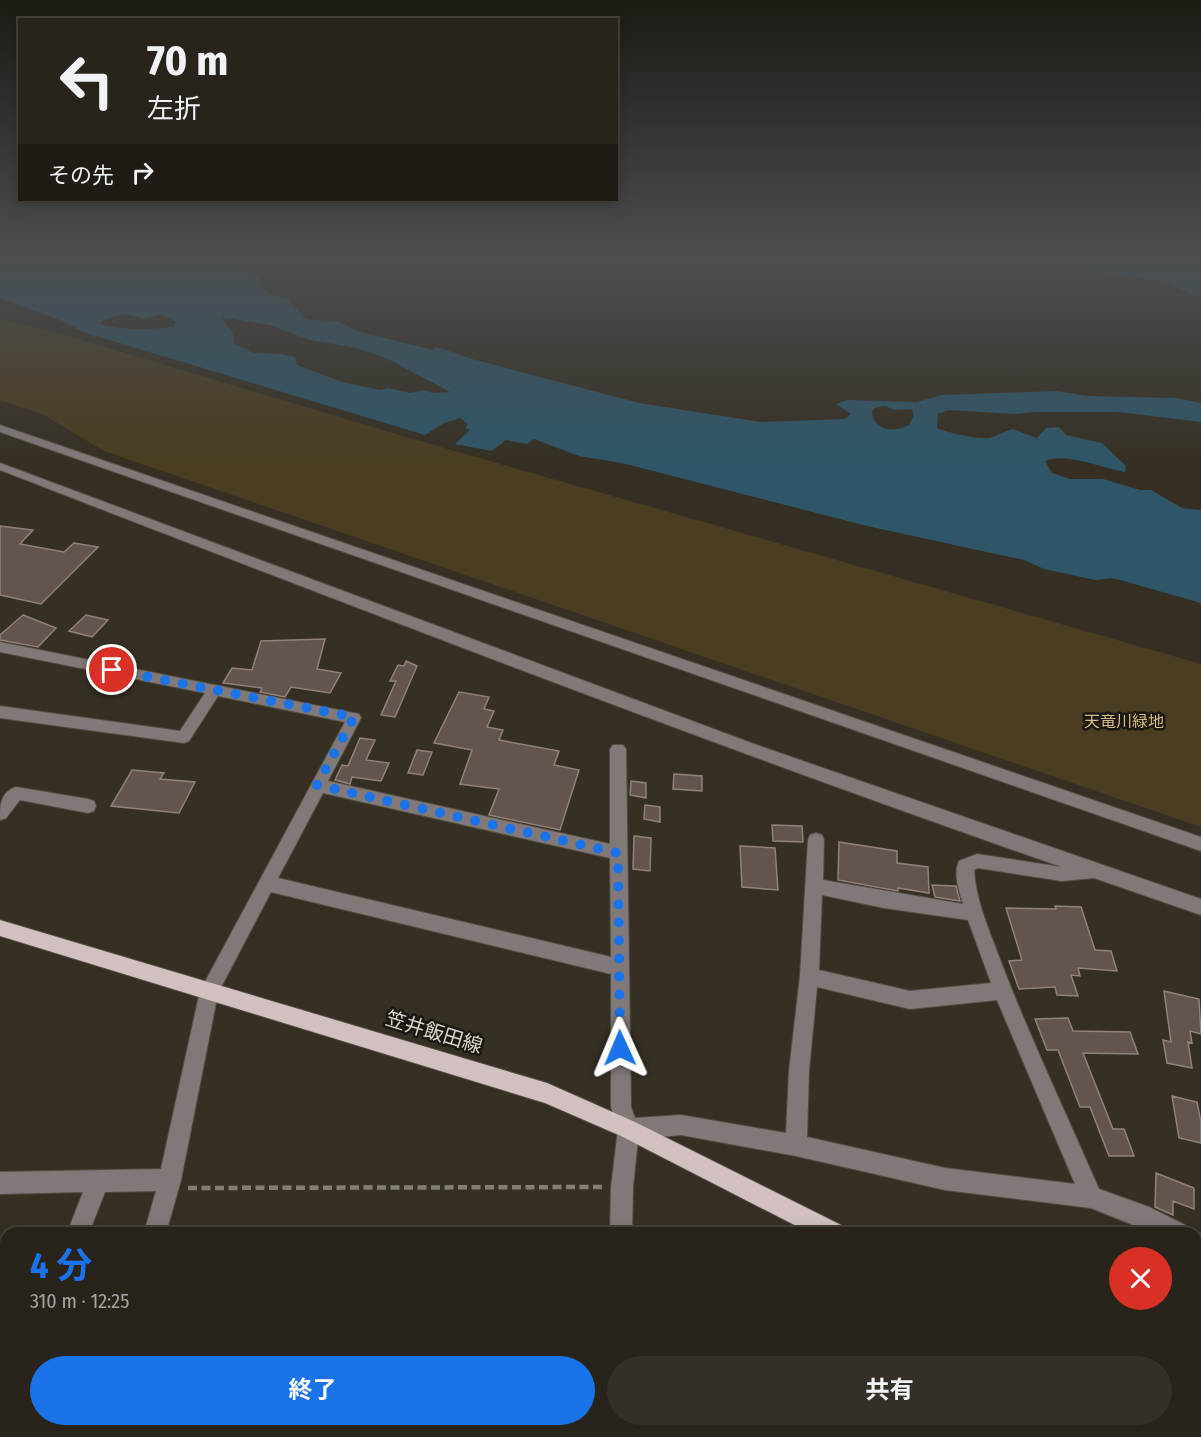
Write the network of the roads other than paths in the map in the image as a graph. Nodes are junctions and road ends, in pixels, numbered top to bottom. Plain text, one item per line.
1 (0, 428) edge
2 (0, 466) edge
3 (0, 647) edge
4 (214, 691) junction
5 (0, 712) edge
6 (618, 749) dead end
7 (317, 785) junction
8 (88, 806) dead end
9 (0, 813) edge
10 (816, 840) dead end
11 (1201, 844) edge
12 (618, 853) junction
13 (1097, 872) junction
14 (265, 883) junction
15 (813, 886) junction
16 (1201, 907) edge
17 (974, 913) junction
18 (0, 928) edge
19 (618, 968) junction
20 (809, 976) junction
21 (209, 991) junction
22 (1003, 991) junction
23 (628, 1129) junction
24 (796, 1145) junction
25 (98, 1182) junction
26 (0, 1183) edge
27 (169, 1184) junction
28 (1091, 1197) junction
29 (80, 1227) edge
30 (157, 1227) edge
31 (621, 1227) edge
32 (821, 1227) edge
33 (1165, 1227) edge

1 - 11 street
2 - 13 street
3 - 4 street
4 - 5 street
4 - 7 street
6 - 12 street
7 - 12 street
7 - 14 street
8 - 9 street
10 - 15 street
12 - 19 street
13 - 16 street
13 - 17 street
14 - 19 street
14 - 21 street
15 - 17 street
15 - 20 street
17 - 22 street
18 - 21 main road, 笠井飯田線
19 - 23 street
20 - 22 street
20 - 24 street
21 - 23 main road, 笠井飯田線
21 - 27 street
22 - 28 street
23 - 24 street
23 - 31 street
23 - 32 main road, 笠井飯田線
24 - 28 street
25 - 26 street
25 - 27 street
25 - 29 street
27 - 30 street
28 - 33 street

